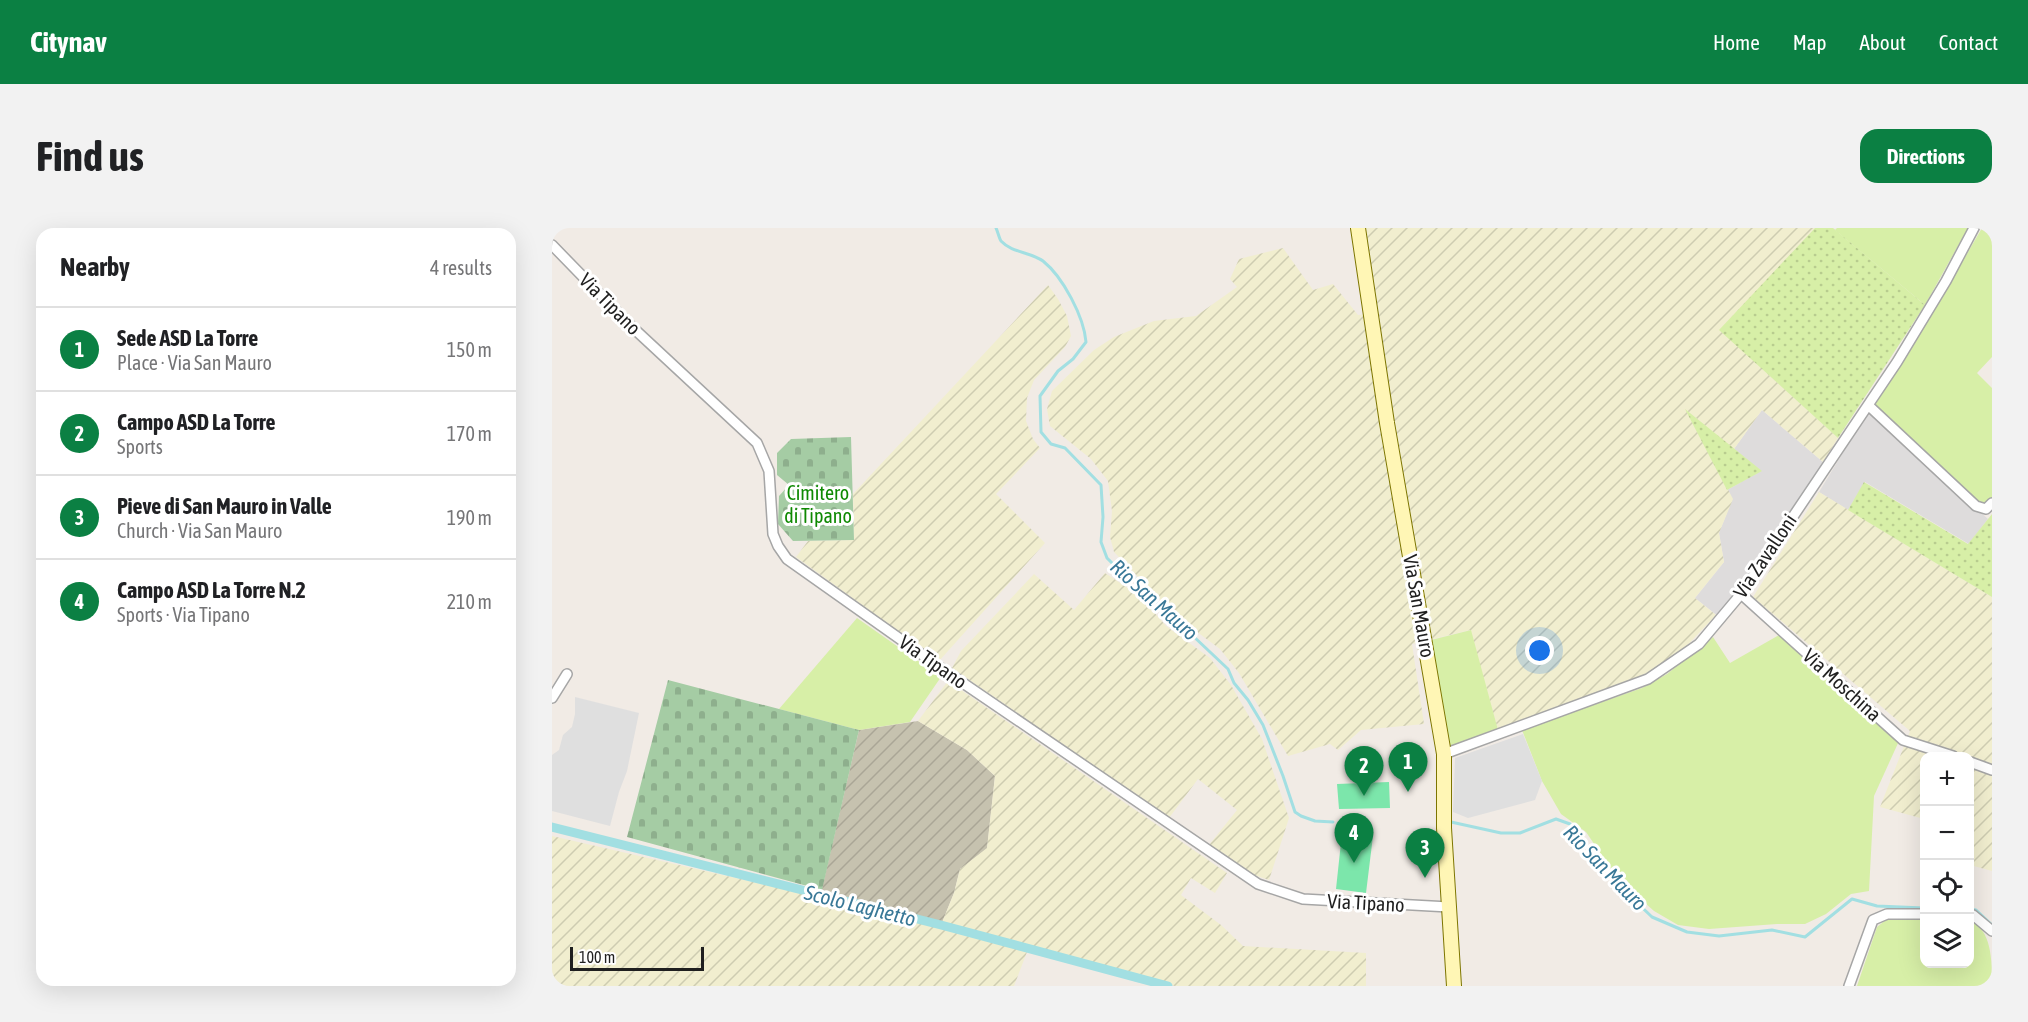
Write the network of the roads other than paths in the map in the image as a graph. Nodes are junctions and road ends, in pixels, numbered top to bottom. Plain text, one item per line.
1 (1358, 228) edge
2 (1974, 228) edge
3 (552, 245) edge
4 (1868, 405) junction
5 (1992, 503) edge
6 (1741, 594) junction
7 (567, 674) dead end
8 (552, 698) edge
9 (1940, 752) edge
10 (1444, 754) junction
11 (1974, 763) edge
12 (1992, 770) edge
13 (1449, 907) junction
14 (1920, 914) edge
15 (1974, 916) edge
16 (1992, 931) edge
17 (1454, 986) edge
18 (1849, 986) edge

1 - 10 main road, Via San Mauro
2 - 4 street, Via Zavalloni
3 - 13 street, Via Tipano
4 - 5 street
4 - 6 street, Via Zavalloni
6 - 9 street, Via Moschina
6 - 10 street, Via Zavalloni
7 - 8 street
10 - 13 main road, Via San Mauro
11 - 12 street
13 - 17 main road, Via San Mauro
14 - 18 street
15 - 16 street

